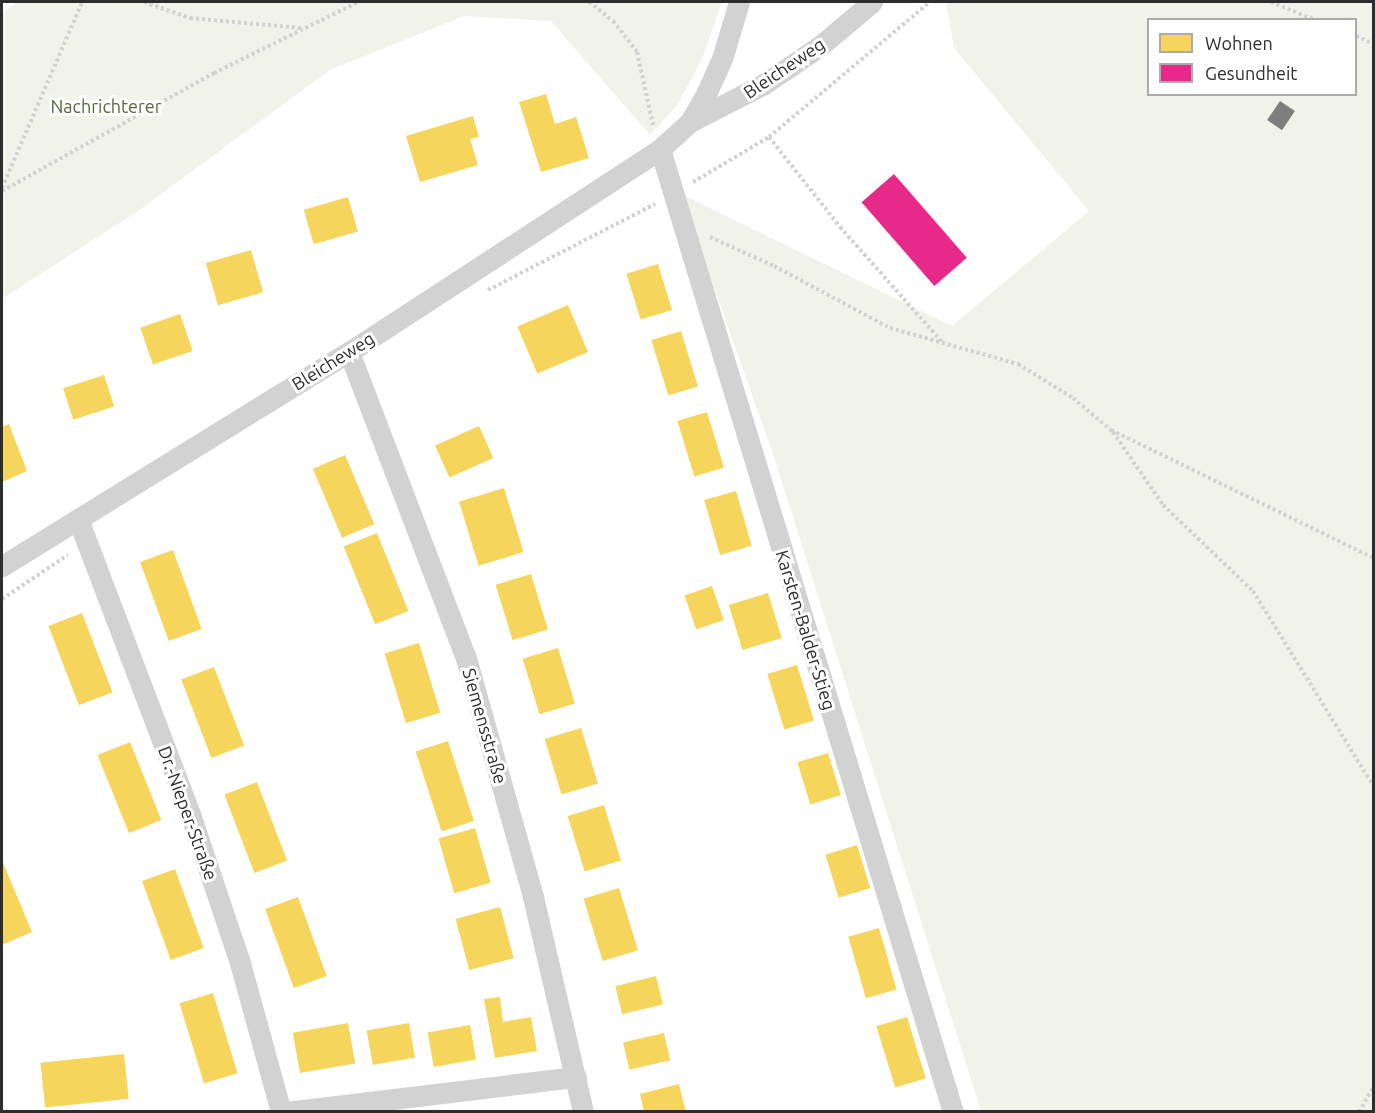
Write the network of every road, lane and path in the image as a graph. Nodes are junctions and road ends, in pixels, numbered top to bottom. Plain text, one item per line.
1 (82, 2) edge
2 (144, 2) edge
3 (358, 2) edge
4 (589, 2) edge
5 (739, 2) edge
6 (872, 2) edge
7 (930, 2) edge
8 (1271, 2) edge
9 (1310, 18) edge
10 (303, 28) junction
11 (1357, 36) edge
12 (1374, 44) edge
13 (690, 122) junction
14 (769, 137) junction
15 (660, 149) junction
16 (2, 189) edge
17 (672, 195) junction
18 (701, 230) dead end
19 (944, 343) junction
20 (349, 352) junction
21 (1111, 430) junction
22 (78, 519) junction
23 (1374, 558) edge
24 (2, 566) edge
25 (1374, 787) edge
26 (576, 1077) junction
27 (1374, 1086) edge
28 (281, 1112) edge
29 (286, 1112) edge
30 (584, 1112) edge
31 (953, 1112) edge
32 (1359, 1112) edge

1 - 16 path
2 - 10 path
3 - 10 path
4 - 15 path
5 - 13 street
6 - 13 street, Bleicheweg
7 - 14 path
8 - 9 path
10 - 16 path
11 - 12 path
13 - 15 street, Bleicheweg
14 - 17 path
14 - 19 path
15 - 17 street, Karsten-Balder-Stieg
15 - 20 street, Bleicheweg
17 - 31 street, Karsten-Balder-Stieg
18 - 19 path
19 - 21 path
20 - 22 street, Bleicheweg
20 - 26 street, Siemensstraße
21 - 23 path
21 - 25 path
22 - 24 street, Bleicheweg
22 - 28 street, Dr.-Nieper-Straße
26 - 29 street
26 - 30 street, Siemensstraße
27 - 32 path

